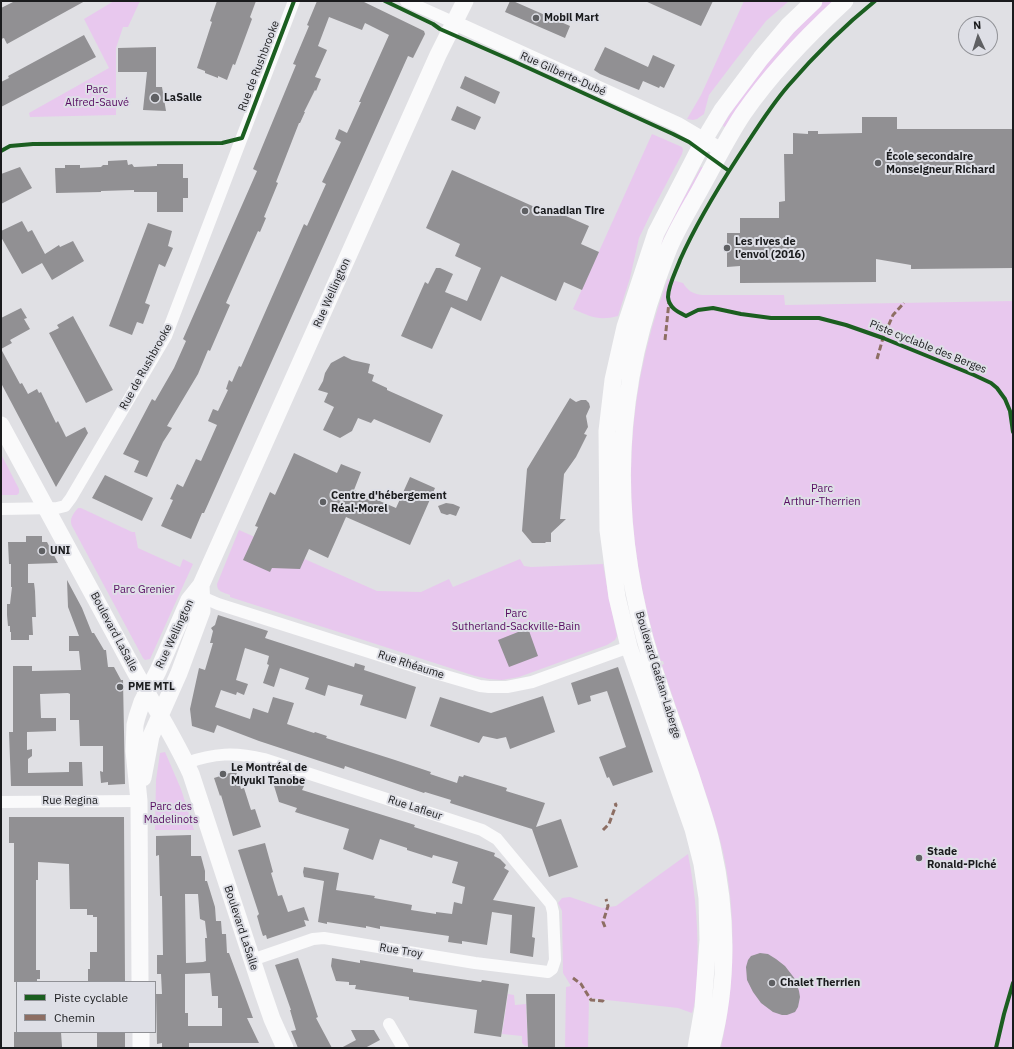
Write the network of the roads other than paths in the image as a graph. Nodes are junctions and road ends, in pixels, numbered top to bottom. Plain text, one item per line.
1 (294, 1) edge
2 (406, 1) edge
3 (465, 1) edge
4 (814, 1) edge
5 (845, 1) edge
6 (455, 23) junction
7 (704, 140) junction
8 (721, 150) junction
9 (637, 316) junction
10 (1, 425) edge
11 (1, 509) edge
12 (46, 509) junction
13 (198, 592) junction
14 (629, 647) junction
15 (147, 693) junction
16 (160, 714) junction
17 (186, 763) junction
18 (139, 801) junction
19 (1, 802) edge
20 (252, 960) junction
21 (552, 969) joint
22 (140, 981) edge
23 (389, 1024) dead end
24 (141, 1033) edge
25 (141, 1048) edge
26 (286, 1048) edge
27 (403, 1048) edge
28 (696, 1048) edge
29 (712, 1048) edge

1 - 12 street, Rue de Rushbrooke
2 - 6 street, Rue Gilberte-Dubé
3 - 6 main road, Rue Wellington
4 - 7 main road, Boulevard Gaétan-Laberge
5 - 8 main road, Boulevard Gaétan-Laberge
6 - 7 street, Rue Gilberte-Dubé
6 - 13 main road, Rue Wellington
7 - 8 street, Rue Gilberte-Dubé
7 - 9 main road, Boulevard Gaétan-Laberge
8 - 9 main road, Boulevard Gaétan-Laberge
9 - 14 main road, Boulevard Gaétan-Laberge
9 - 29 main road, Boulevard Gaétan-Laberge
10 - 12 main road, Boulevard LaSalle
11 - 12 street, Rue de Rushbrooke
12 - 15 main road, Boulevard LaSalle
13 - 14 street, Rue Rhéaume
13 - 15 main road, Rue Wellington
13 - 16 main road, Rue Wellington
14 - 28 main road, Boulevard Gaétan-Laberge
15 - 16 main road, Boulevard LaSalle
15 - 18 main road, Rue Wellington
16 - 17 main road, Boulevard LaSalle
16 - 18 main road, Rue Wellington
17 - 20 main road, Boulevard LaSalle
17 - 21 street, Rue Lafleur
18 - 19 street, Rue Regina
18 - 22 main road, Rue Wellington
20 - 21 street, Rue Troy
20 - 26 main road, Boulevard LaSalle
23 - 27 street
24 - 25 main road

